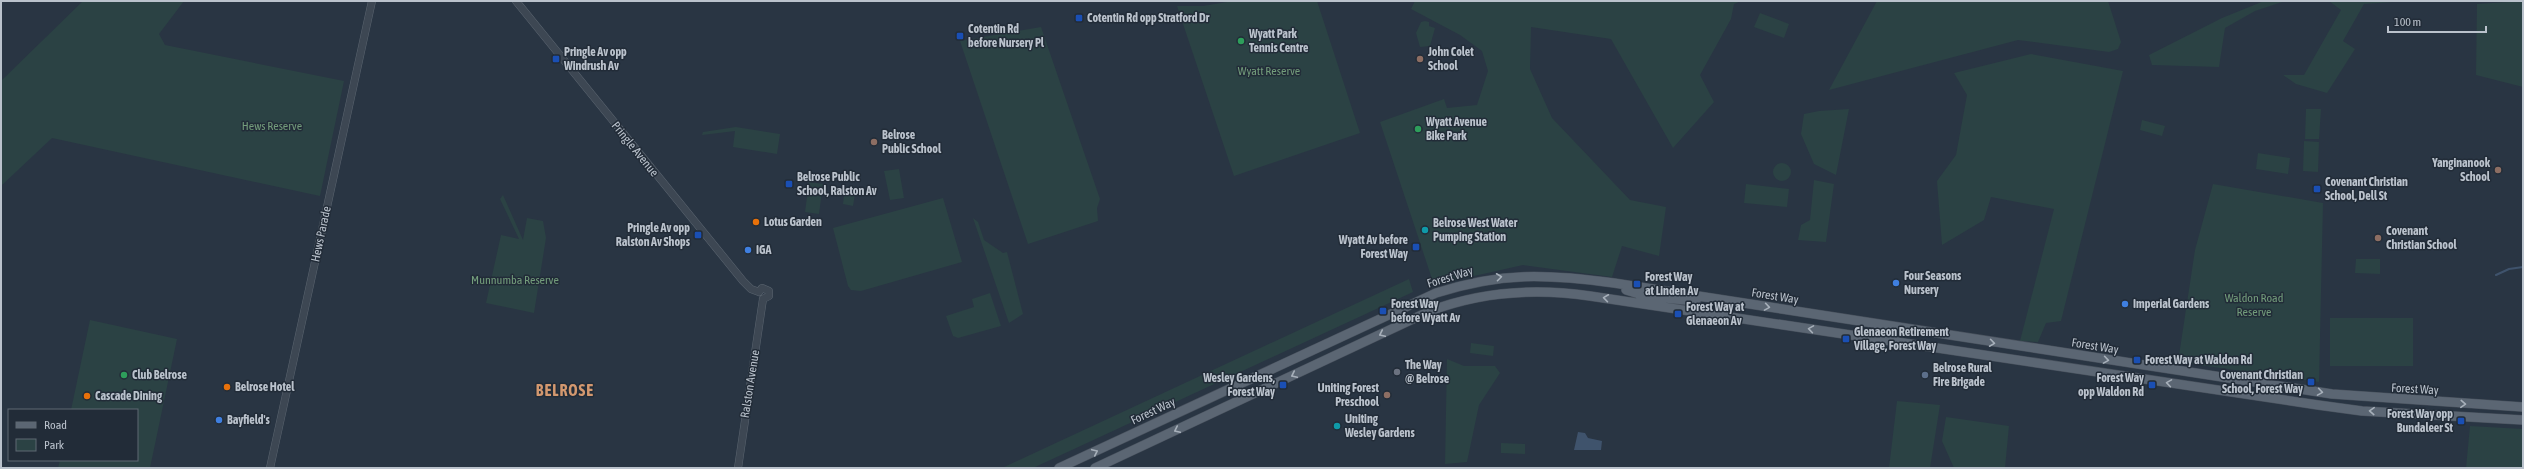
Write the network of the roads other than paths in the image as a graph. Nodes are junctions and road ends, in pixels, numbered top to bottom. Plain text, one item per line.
1 (372, 1) edge
2 (516, 1) edge
3 (1590, 280) junction
4 (759, 292) joint
5 (1712, 298) junction
6 (1645, 304) junction
7 (2523, 406) edge
8 (2523, 420) edge
9 (270, 468) edge
10 (738, 468) edge
11 (1059, 468) edge
12 (1095, 468) edge

1 - 9 street, Hews Parade
2 - 4 street, Pringle Avenue
3 - 5 main road, Forest Way
3 - 6 main road
11 -> 3 main road, Forest Way
4 - 10 street, Ralston Avenue
5 - 6 main road
5 -> 7 main road, Forest Way
8 -> 6 main road, Forest Way
6 -> 12 main road, Forest Way

